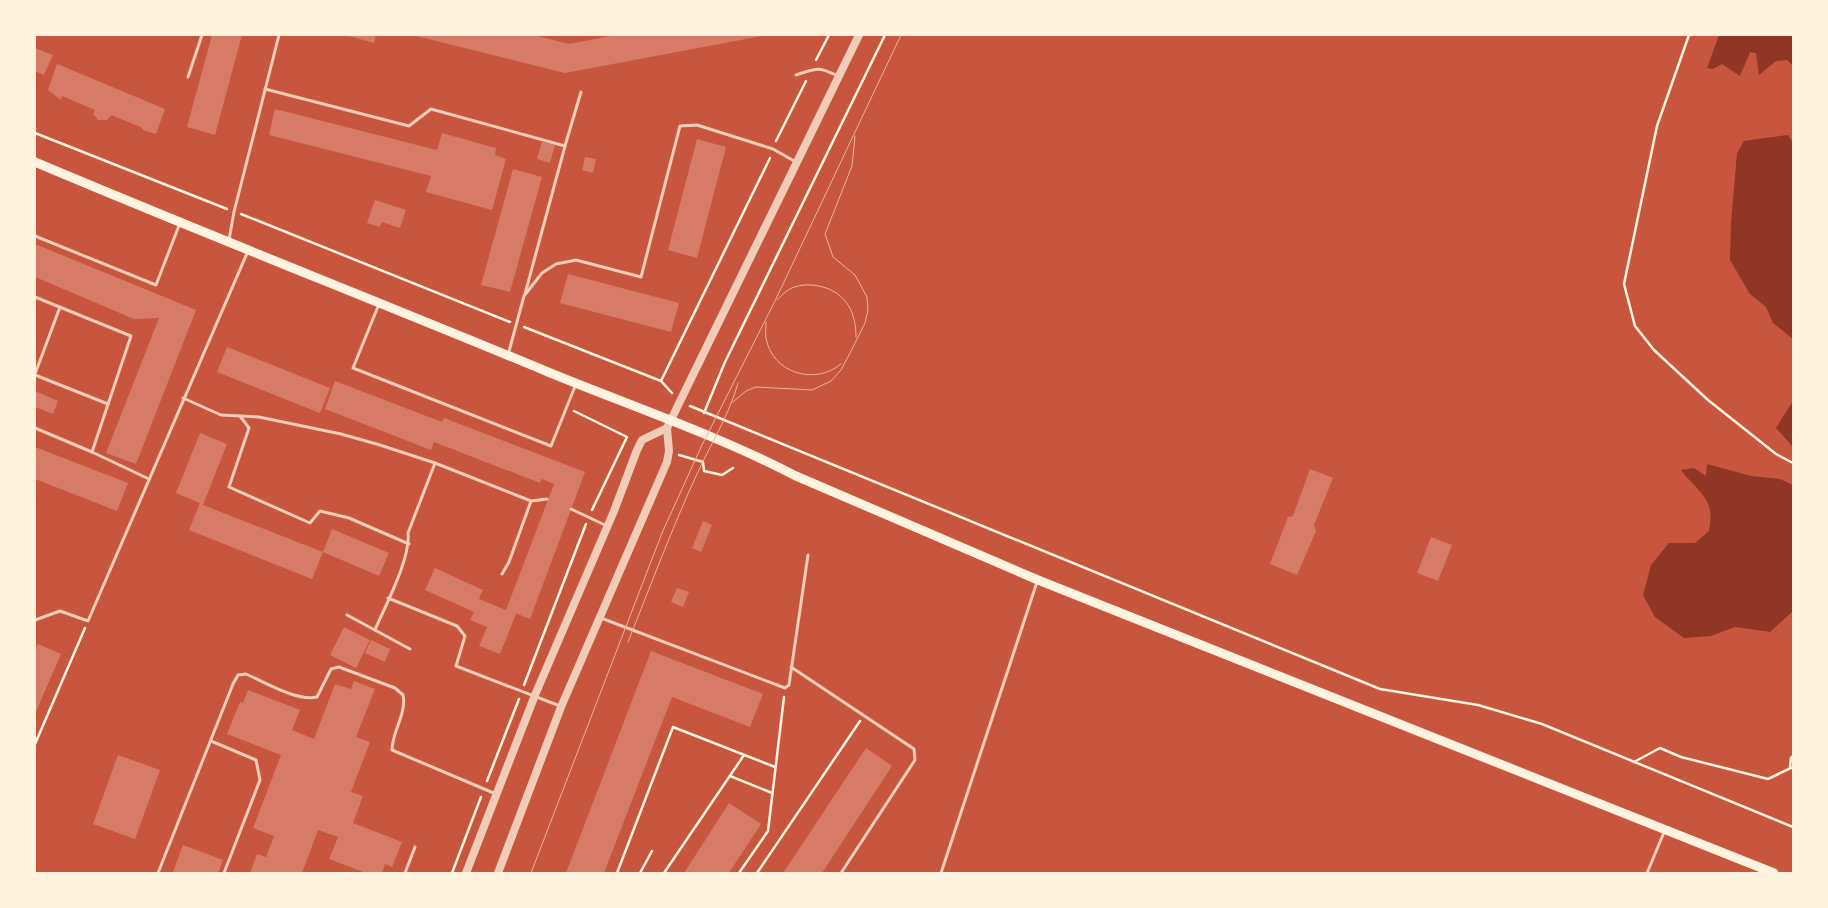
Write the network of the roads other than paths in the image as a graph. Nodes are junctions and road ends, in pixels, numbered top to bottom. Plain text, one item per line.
1 (202, 35) edge
2 (279, 35) edge
3 (859, 35) edge
4 (796, 75) dead end
5 (188, 77) dead end
6 (838, 77) junction
7 (265, 89) junction
8 (581, 92) dead end
9 (565, 146) junction
10 (35, 162) edge
11 (797, 162) junction
12 (180, 223) junction
13 (35, 236) edge
14 (228, 243) junction
15 (248, 250) junction
16 (524, 296) junction
17 (35, 297) edge
18 (379, 303) junction
19 (60, 307) junction
20 (508, 355) junction
21 (35, 374) edge
22 (576, 383) junction
23 (183, 398) junction
24 (108, 404) junction
25 (240, 416) junction
26 (669, 425) junction
27 (35, 428) edge
28 (92, 452) junction
29 (436, 463) junction
30 (148, 479) junction
31 (547, 499) dead end
32 (531, 502) junction
33 (571, 509) dead end
34 (607, 526) junction
35 (409, 544) junction
36 (808, 554) dead end
37 (502, 574) dead end
38 (1038, 580) junction
39 (388, 598) junction
40 (348, 615) dead end
41 (600, 618) junction
42 (35, 620) edge
43 (375, 630) junction
44 (410, 649) dead end
45 (791, 667) junction
46 (535, 695) junction
47 (561, 707) junction
48 (211, 741) junction
49 (496, 794) junction
50 (1665, 830) junction
51 (415, 848) dead end
52 (158, 873) edge
53 (224, 873) edge
54 (405, 873) edge
55 (466, 873) edge
56 (498, 873) edge
57 (841, 873) edge
58 (941, 873) edge
59 (1647, 873) edge
60 (1774, 873) edge

1 - 5 lane
2 - 7 lane
3 - 6 street
4 - 6 lane
6 - 11 street
7 - 9 lane
7 - 14 lane
8 - 9 lane
9 - 16 lane
10 - 12 main road
11 - 16 lane
11 - 26 street
12 - 13 lane
12 - 14 main road
14 - 15 main road
15 - 18 main road
15 - 23 lane
16 - 20 lane
17 - 19 lane
18 - 20 main road
18 - 22 lane
19 - 21 lane
19 - 24 lane
20 - 22 main road
21 - 24 lane
22 - 26 main road
23 - 25 lane
23 - 30 lane
24 - 28 lane
25 - 29 lane
25 - 35 lane
26 - 34 street
26 - 38 main road
26 - 41 street
27 - 28 lane
28 - 30 lane
29 - 32 lane
29 - 35 lane
30 - 42 lane
31 - 32 lane
32 - 37 lane
33 - 34 lane
34 - 46 street
35 - 39 lane
36 - 45 lane
38 - 50 main road
38 - 58 lane
39 - 43 lane
39 - 46 lane
40 - 43 lane
41 - 45 lane
41 - 47 street
43 - 44 lane
45 - 57 lane
46 - 47 lane
46 - 49 street
47 - 56 street
48 - 49 lane
48 - 52 lane
48 - 53 lane
49 - 55 street
50 - 59 lane
50 - 60 main road
51 - 54 lane

